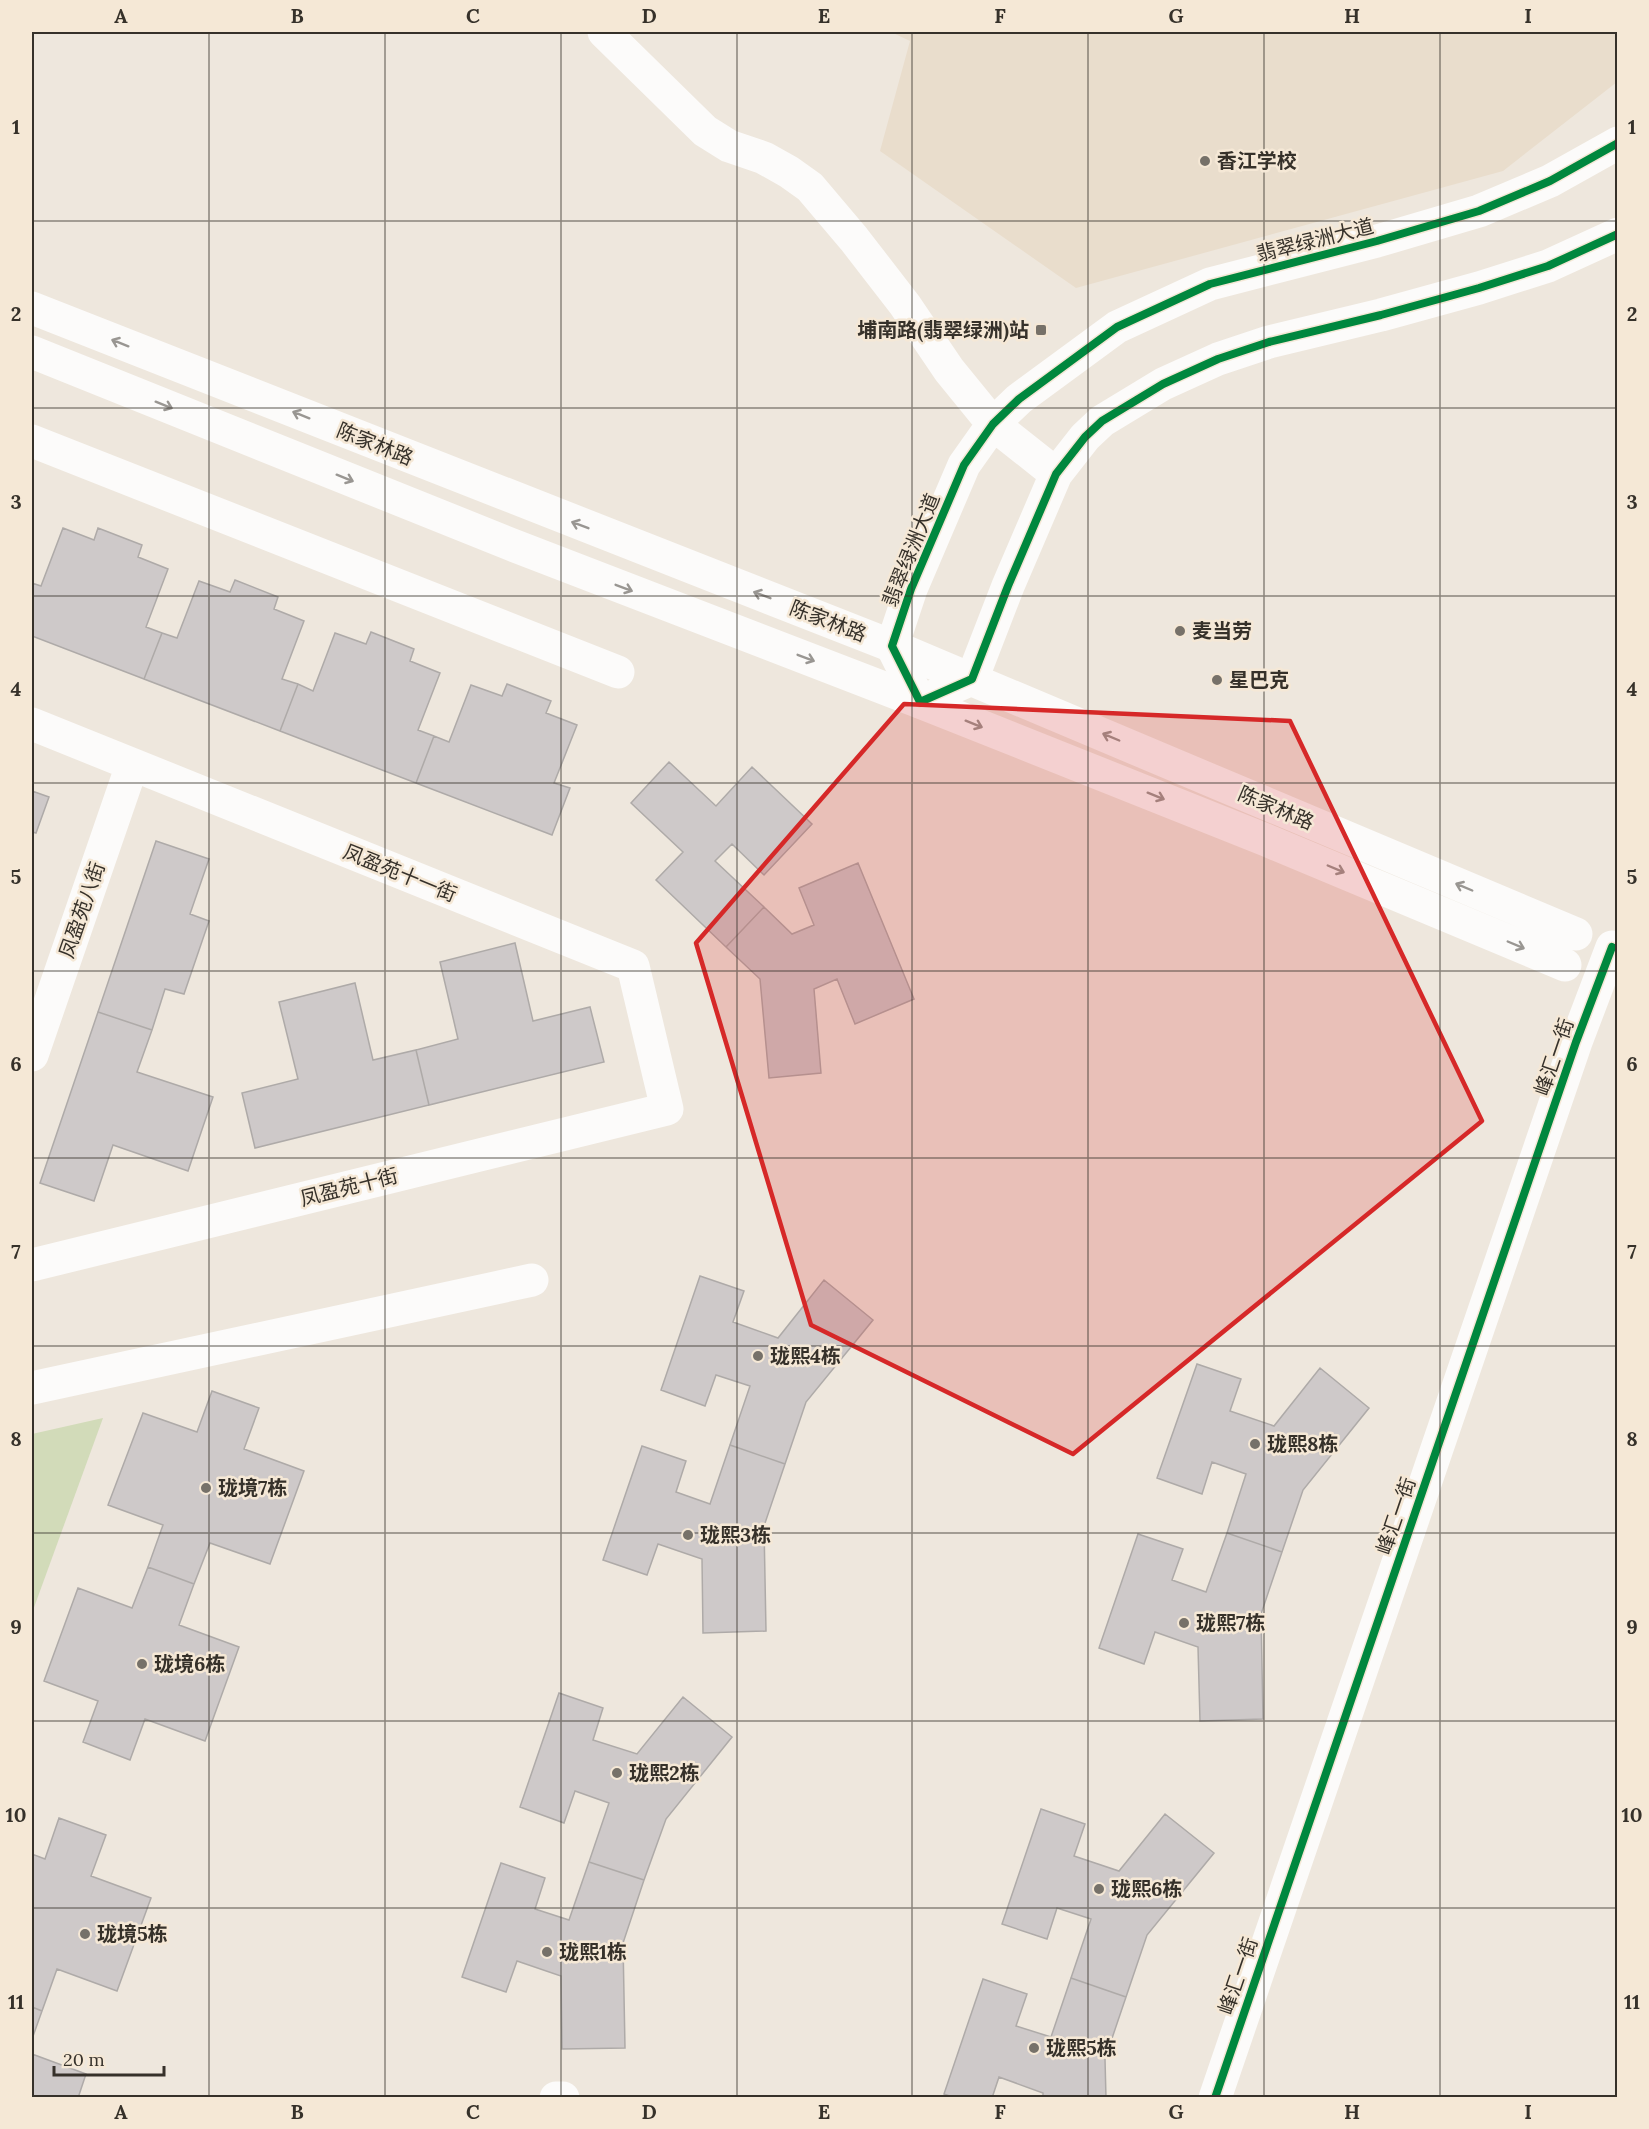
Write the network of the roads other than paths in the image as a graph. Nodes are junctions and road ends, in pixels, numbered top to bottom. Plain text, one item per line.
1 (604, 32) edge
2 (1617, 143) edge
3 (1617, 234) edge
4 (32, 308) edge
5 (32, 352) edge
6 (993, 424) junction
7 (32, 441) edge
8 (1056, 474) junction
9 (892, 646) junction
10 (618, 672) dead end
11 (972, 680) junction
12 (920, 702) junction
13 (32, 724) edge
14 (132, 765) junction
15 (1615, 948) edge
16 (1609, 981) edge
17 (32, 1055) edge
18 (667, 1109) joint
19 (32, 1265) edge
20 (532, 1280) dead end
21 (32, 1388) edge
22 (556, 2097) edge
23 (563, 2097) edge
24 (1215, 2097) edge

1 - 6 street
2 - 6 street, 翡翠绿洲大道
3 - 8 street
9 -> 4 street, 陈家林路
5 -> 12 street, 陈家林路
6 - 8 street
6 - 9 street, 翡翠绿洲大道
7 - 10 street
8 - 11 street
9 - 11 street, 陈家林路
9 - 12 street
11 - 12 street
15 -> 11 street, 陈家林路
12 -> 16 street, 陈家林路
13 - 14 street, 凤盈苑十一街
14 - 17 street, 凤盈苑八街
14 - 18 street, 凤盈苑十一街
15 - 16 street, 峰汇一街
16 - 24 street, 峰汇一街
18 - 19 street, 凤盈苑十街
20 - 21 street
22 - 23 street

